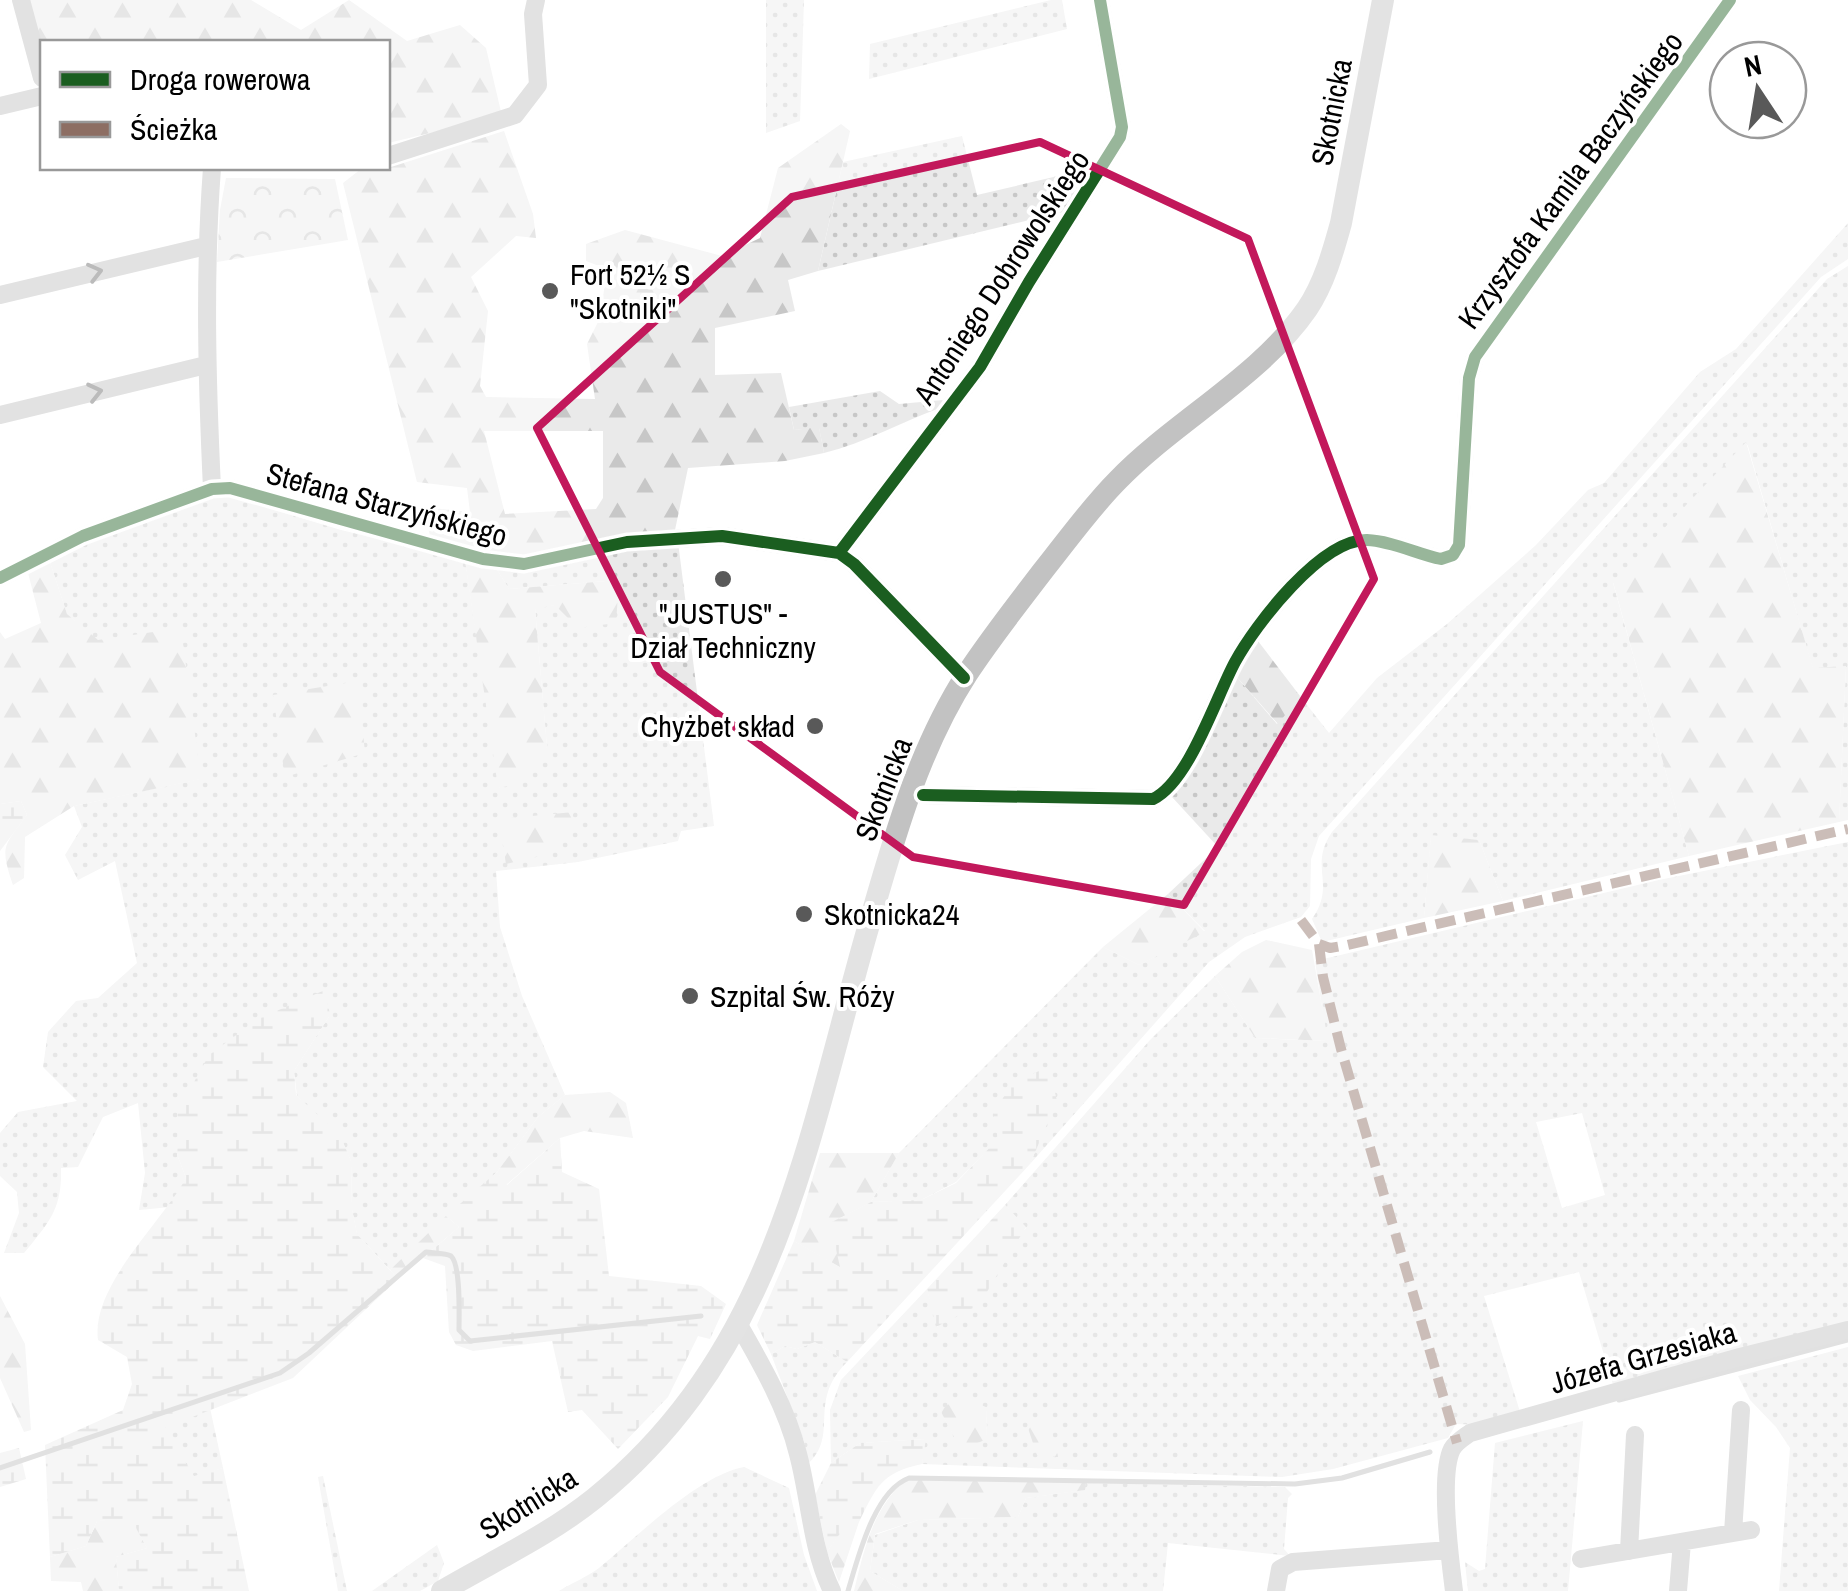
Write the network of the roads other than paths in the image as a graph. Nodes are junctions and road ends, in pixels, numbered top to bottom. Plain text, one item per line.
1 (21, 0) edge
2 (536, 0) edge
3 (1100, 0) edge
4 (1383, 0) edge
5 (1730, 0) edge
6 (40, 71) edge
7 (40, 96) edge
8 (0, 106) edge
9 (390, 155) edge
10 (212, 170) edge
11 (206, 246) junction
12 (0, 295) edge
13 (206, 366) junction
14 (0, 415) edge
15 (212, 489) junction
16 (838, 553) junction
17 (0, 578) edge
18 (964, 678) junction
19 (911, 792) junction
20 (739, 1326) junction
21 (1848, 1330) edge
22 (1741, 1410) dead end
23 (1635, 1435) dead end
24 (1682, 1542) junction
25 (1449, 1550) junction
26 (1629, 1551) junction
27 (1581, 1559) dead end
28 (442, 1591) edge
29 (832, 1591) edge
30 (1276, 1591) edge
31 (1454, 1591) edge
32 (1678, 1591) edge

1 - 6 street
2 - 9 street
3 - 16 street, Antoniego Dobrowolskiego
4 - 18 main road, Skotnicka
5 - 19 street, Krzysztofa Kamila Baczyńskiego
7 - 8 street
10 - 11 street
12 -> 11 street
11 - 13 street
14 -> 13 street
13 - 15 street
15 - 16 street, Stefana Starzyńskiego
15 - 17 street, Stefana Starzyńskiego
16 - 18 street
18 - 19 main road, Skotnicka
19 - 20 main road, Skotnicka
20 - 28 main road, Skotnicka
20 - 29 street
21 - 25 street, Józefa Grzesiaka
22 - 24 street
23 - 26 street
24 - 26 street
24 - 32 street
25 - 30 street
25 - 31 street
26 - 27 street

